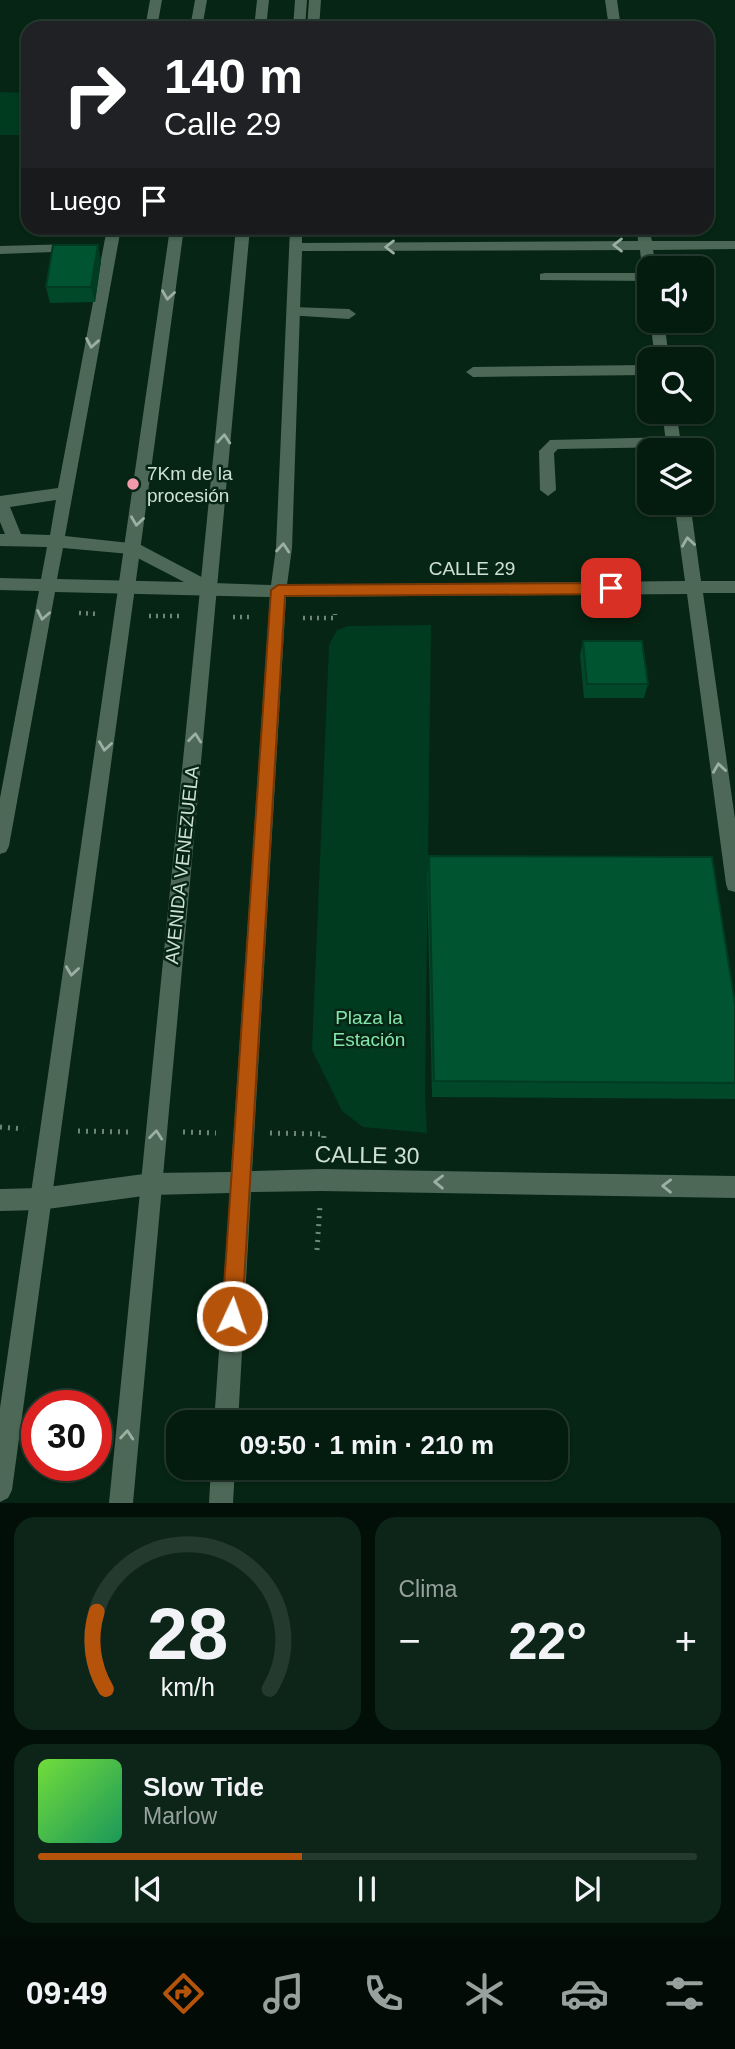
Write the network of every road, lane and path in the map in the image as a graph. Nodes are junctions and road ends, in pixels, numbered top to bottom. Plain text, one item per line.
1 (156, 0) edge
2 (201, 0) edge
3 (208, 0) edge
4 (263, 0) edge
5 (301, 0) edge
6 (315, 0) edge
7 (611, 0) edge
8 (152, 21) edge
9 (197, 21) edge
10 (205, 21) edge
11 (261, 21) edge
12 (300, 21) edge
13 (314, 21) edge
14 (614, 21) edge
15 (113, 235) edge
16 (176, 235) edge
17 (242, 235) edge
18 (296, 235) edge
19 (644, 235) edge
20 (646, 245) junction
21 (735, 246) edge
22 (110, 247) junction
23 (295, 247) junction
24 (0, 250) edge
25 (647, 256) edge
26 (545, 277) dead end
27 (637, 277) edge
28 (292, 312) junction
29 (349, 314) dead end
30 (637, 370) edge
31 (473, 372) dead end
32 (637, 445) edge
33 (548, 490) dead end
34 (65, 493) junction
35 (1, 503) edge
36 (684, 515) edge
37 (7, 540) edge
38 (56, 541) junction
39 (134, 548) junction
40 (0, 584) edge
41 (49, 584) junction
42 (735, 587) edge
43 (127, 588) junction
44 (694, 588) junction
45 (210, 589) junction
46 (278, 590) junction
47 (729, 800) edge
48 (0, 846) edge
49 (735, 884) edge
50 (0, 1127) edge
51 (50, 1130) junction
52 (156, 1132) junction
53 (242, 1133) junction
54 (322, 1180) junction
55 (240, 1182) junction
56 (151, 1184) junction
57 (735, 1187) edge
58 (40, 1199) junction
59 (0, 1200) edge
60 (317, 1250) dead end
61 (227, 1410) edge
62 (222, 1480) edge
63 (0, 1490) edge
64 (121, 1503) edge
65 (221, 1503) edge

1 - 8 street
2 - 9 street
3 - 10 street
4 - 11 street
5 - 12 street
6 - 13 street
7 - 14 street
15 - 22 street
16 -> 39 street
45 -> 17 street, AVENIDA VENEZUELA
18 - 23 street
19 - 20 street
20 - 21 street
20 -> 23 street
20 - 25 street
22 - 24 street
22 -> 34 street
23 - 28 street
26 - 27 street
28 - 29 street
46 -> 28 street
30 - 31 street
32 - 33 street
34 - 35 street
34 - 38 street
35 - 37 street
44 -> 36 street
37 - 38 street
38 - 39 street
38 - 41 street
39 - 43 street
39 - 45 street
40 - 41 street, CALLE 29
41 - 43 street, CALLE 29
41 -> 48 street
42 - 44 street, CALLE 29
43 - 45 street, CALLE 29
43 -> 51 street
44 - 46 street, CALLE 29
47 -> 44 street
45 - 46 street, CALLE 29
52 -> 45 street, AVENIDA VENEZUELA
46 - 53 street
47 - 49 street
50 - 51 path
51 - 52 path
51 - 58 street
52 - 53 path
56 -> 52 street, AVENIDA VENEZUELA
53 - 54 path
53 - 55 street
54 - 55 street, CALLE 30
57 -> 54 street, CALLE 30
54 - 60 path
55 - 56 street, CALLE 30
55 - 61 street
56 - 58 street, CALLE 30
64 -> 56 street, AVENIDA VENEZUELA
58 - 59 street, CALLE 30
58 - 63 street
62 - 65 street

